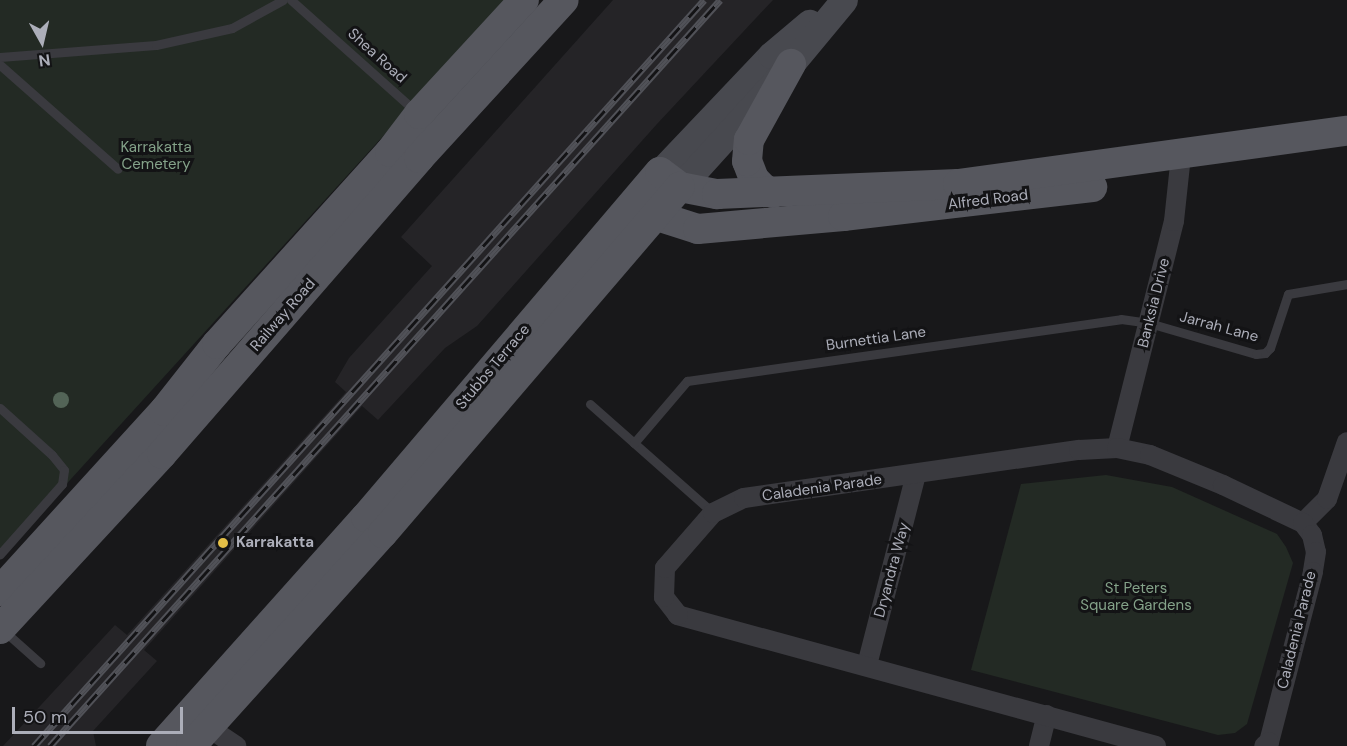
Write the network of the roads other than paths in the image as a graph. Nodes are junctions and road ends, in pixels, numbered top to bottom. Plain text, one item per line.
1 (283, 0) edge
2 (291, 0) edge
3 (524, 0) edge
4 (564, 0) edge
5 (836, 0) edge
6 (844, 0) edge
7 (0, 57) edge
8 (791, 64) junction
9 (0, 65) edge
10 (431, 124) junction
11 (1347, 131) edge
12 (1347, 151) edge
13 (1180, 165) junction
14 (118, 169) dead end
15 (670, 180) junction
16 (773, 193) junction
17 (644, 208) junction
18 (1347, 284) edge
19 (1149, 323) junction
20 (590, 404) dead end
21 (0, 408) edge
22 (1347, 442) edge
23 (634, 443) junction
24 (1117, 448) junction
25 (916, 474) junction
26 (713, 513) junction
27 (1303, 523) junction
28 (0, 554) edge
29 (0, 591) edge
30 (0, 629) edge
31 (40, 663) dead end
32 (867, 665) junction
33 (1047, 715) junction
34 (187, 736) edge
35 (236, 746) edge
36 (1039, 746) edge
37 (1156, 746) edge
38 (1264, 746) edge

1 - 7 lane
2 - 10 lane, Shea Road
3 - 10 main road, Railway Road
4 - 10 main road, Railway Road
5 - 15 street, Stubbs Terrace
6 - 8 street, Stubbs Terrace
8 - 15 street, Stubbs Terrace
8 - 16 main road
9 - 14 lane
10 - 29 main road, Railway Road
10 - 30 main road, Railway Road
11 - 13 main road, Alfred Road
12 - 13 main road, Alfred Road
13 - 16 main road, Alfred Road
13 - 17 main road, Alfred Road
13 - 19 street, Banksia Drive
15 - 16 main road, Alfred Road
15 - 17 main road, Stubbs Terrace
17 - 34 main road, Stubbs Terrace
18 - 19 lane, Jarrah Lane
19 - 23 lane, Burnettia Lane
19 - 24 street, Banksia Drive
20 - 23 lane
21 - 28 lane
22 - 27 street
23 - 26 lane
24 - 25 street, Caladenia Parade
24 - 27 street, Caladenia Parade
25 - 26 street, Caladenia Parade
25 - 32 street, Dryandra Way
26 - 32 street, Caladenia Parade
27 - 38 street, Caladenia Parade
30 - 31 lane
32 - 33 street, Caladenia Parade
33 - 36 street
33 - 37 street, Caladenia Parade
34 - 35 street

